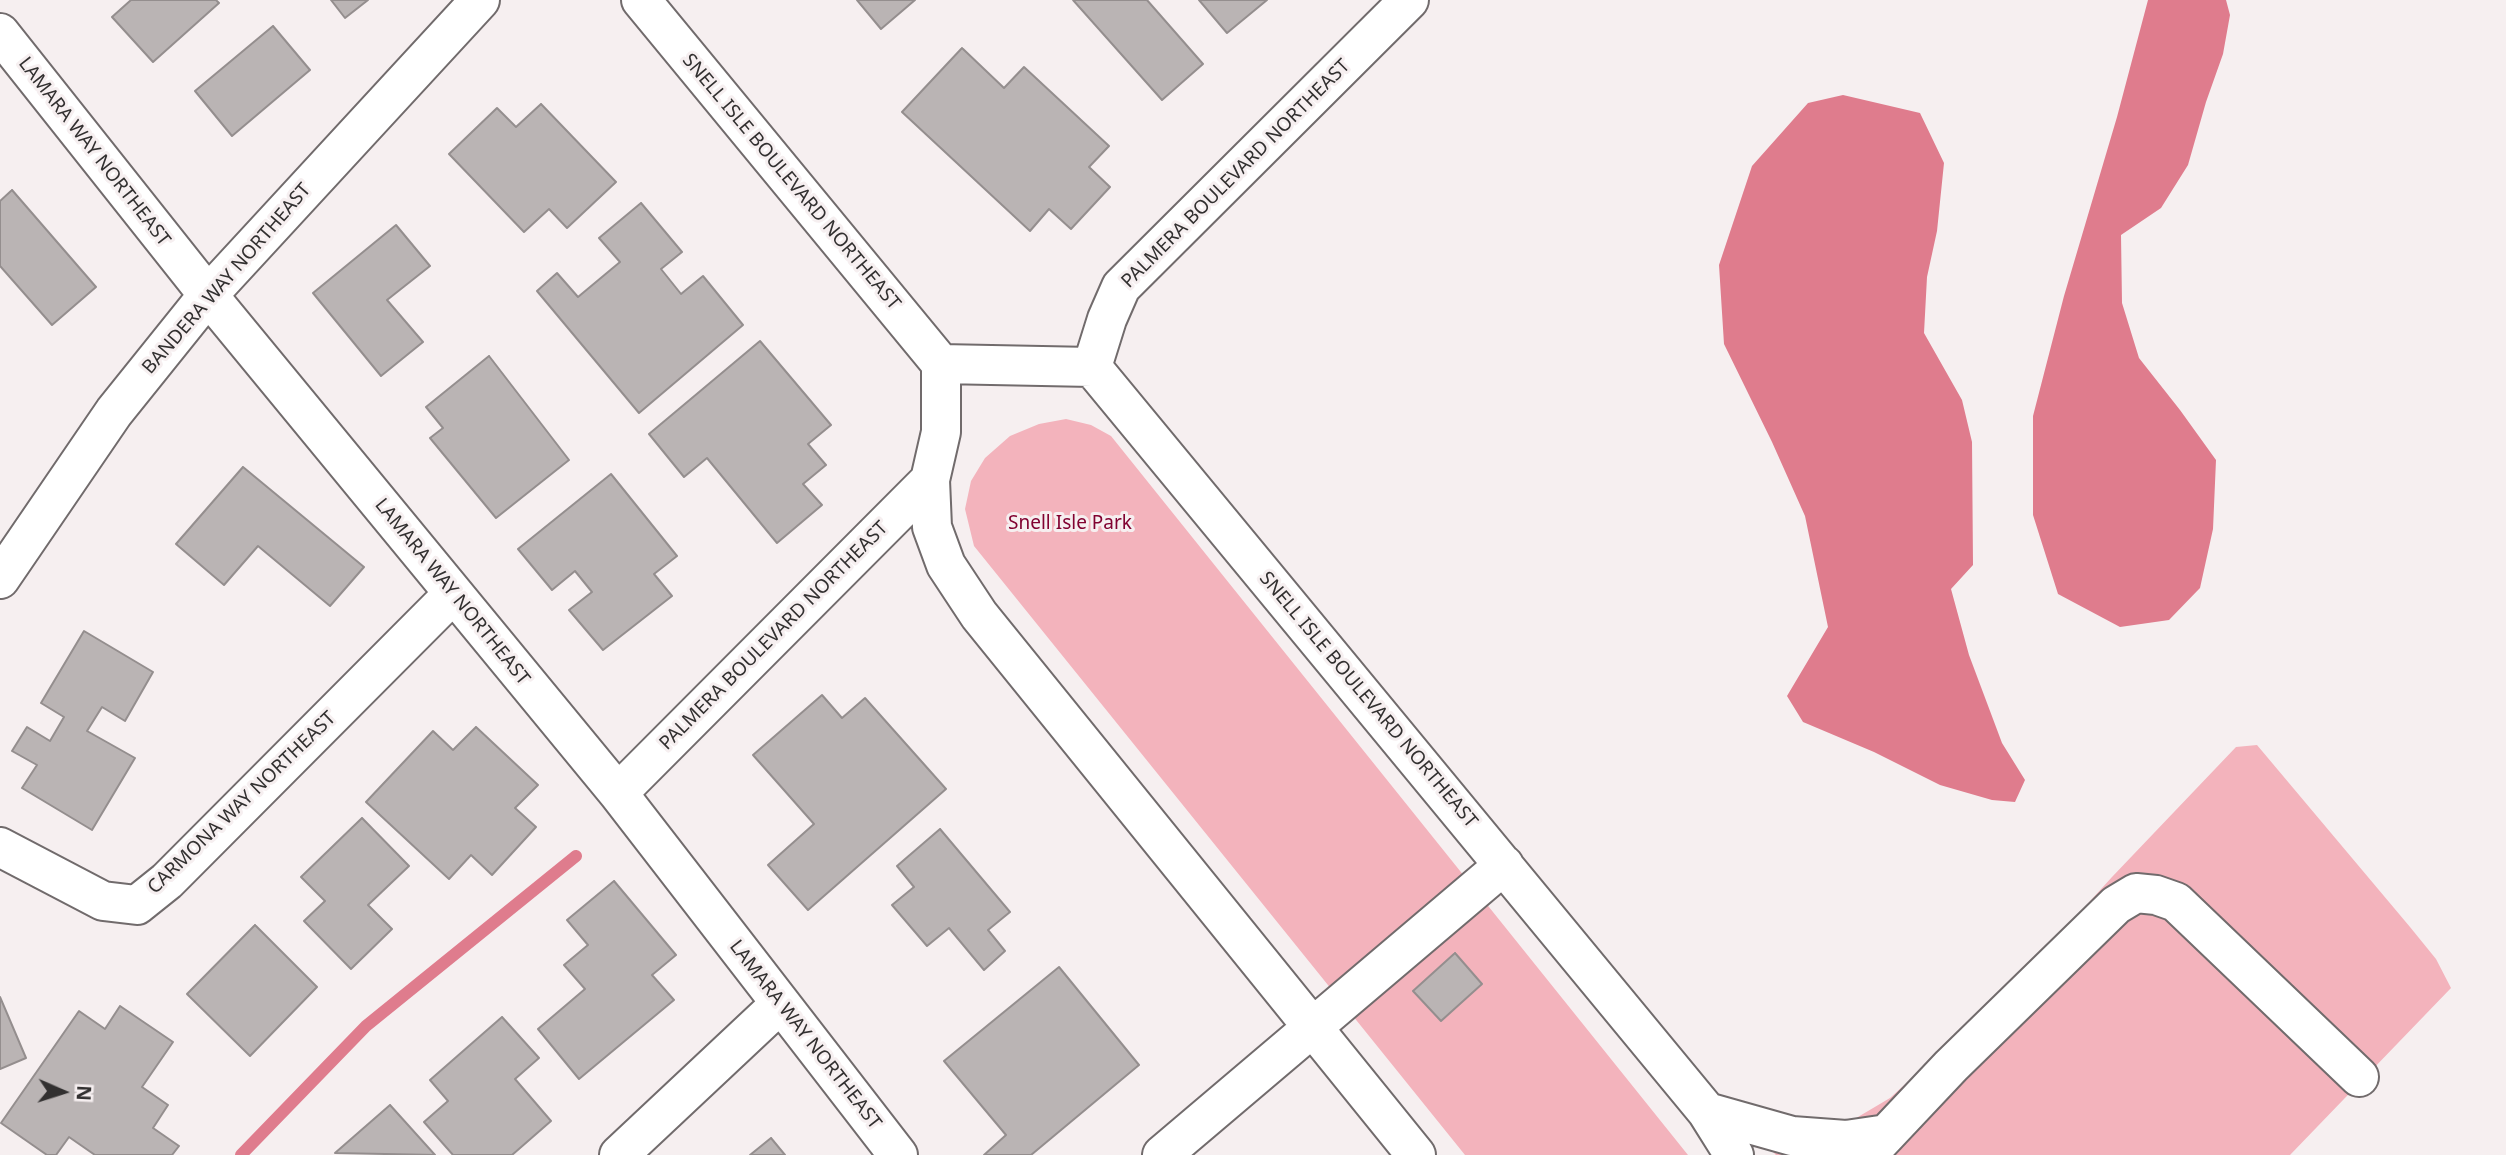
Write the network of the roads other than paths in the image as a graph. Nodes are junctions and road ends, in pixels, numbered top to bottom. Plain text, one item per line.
1 (480, 0) edge
2 (641, 0) edge
3 (1409, 0) edge
4 (0, 33) edge
5 (208, 295) junction
6 (941, 364) junction
7 (1092, 366) junction
8 (930, 480) junction
9 (0, 579) edge
10 (453, 594) junction
11 (618, 793) junction
12 (0, 847) edge
13 (1504, 865) junction
14 (780, 1004) junction
15 (1314, 1029) junction
16 (2359, 1077) dead end
17 (1707, 1112) junction
18 (1877, 1144) edge
19 (620, 1155) edge
20 (898, 1155) edge
21 (1162, 1155) edge
22 (1416, 1155) edge
23 (1734, 1155) edge

1 - 5 street, BANDERA WAY NORTHEAST
2 - 6 street, SNELL ISLE BOULEVARD NORTHEAST
3 - 7 street, PALMERA BOULEVARD NORTHEAST
4 - 5 street, LAMARA WAY NORTHEAST
5 - 9 street, BANDERA WAY NORTHEAST
5 - 10 street, LAMARA WAY NORTHEAST
6 - 7 street
6 - 8 street
7 - 13 street, SNELL ISLE BOULEVARD NORTHEAST
8 - 11 street, PALMERA BOULEVARD NORTHEAST
8 - 15 street
10 - 11 street, LAMARA WAY NORTHEAST
10 - 12 street, CARMONA WAY NORTHEAST
11 - 14 street, LAMARA WAY NORTHEAST
13 - 15 street
13 - 17 street, SNELL ISLE BOULEVARD NORTHEAST
14 - 19 street
14 - 20 street, LAMARA WAY NORTHEAST
15 - 21 street
15 - 22 street
16 - 18 street
17 - 18 street
17 - 23 street, SNELL ISLE BOULEVARD NORTHEAST

